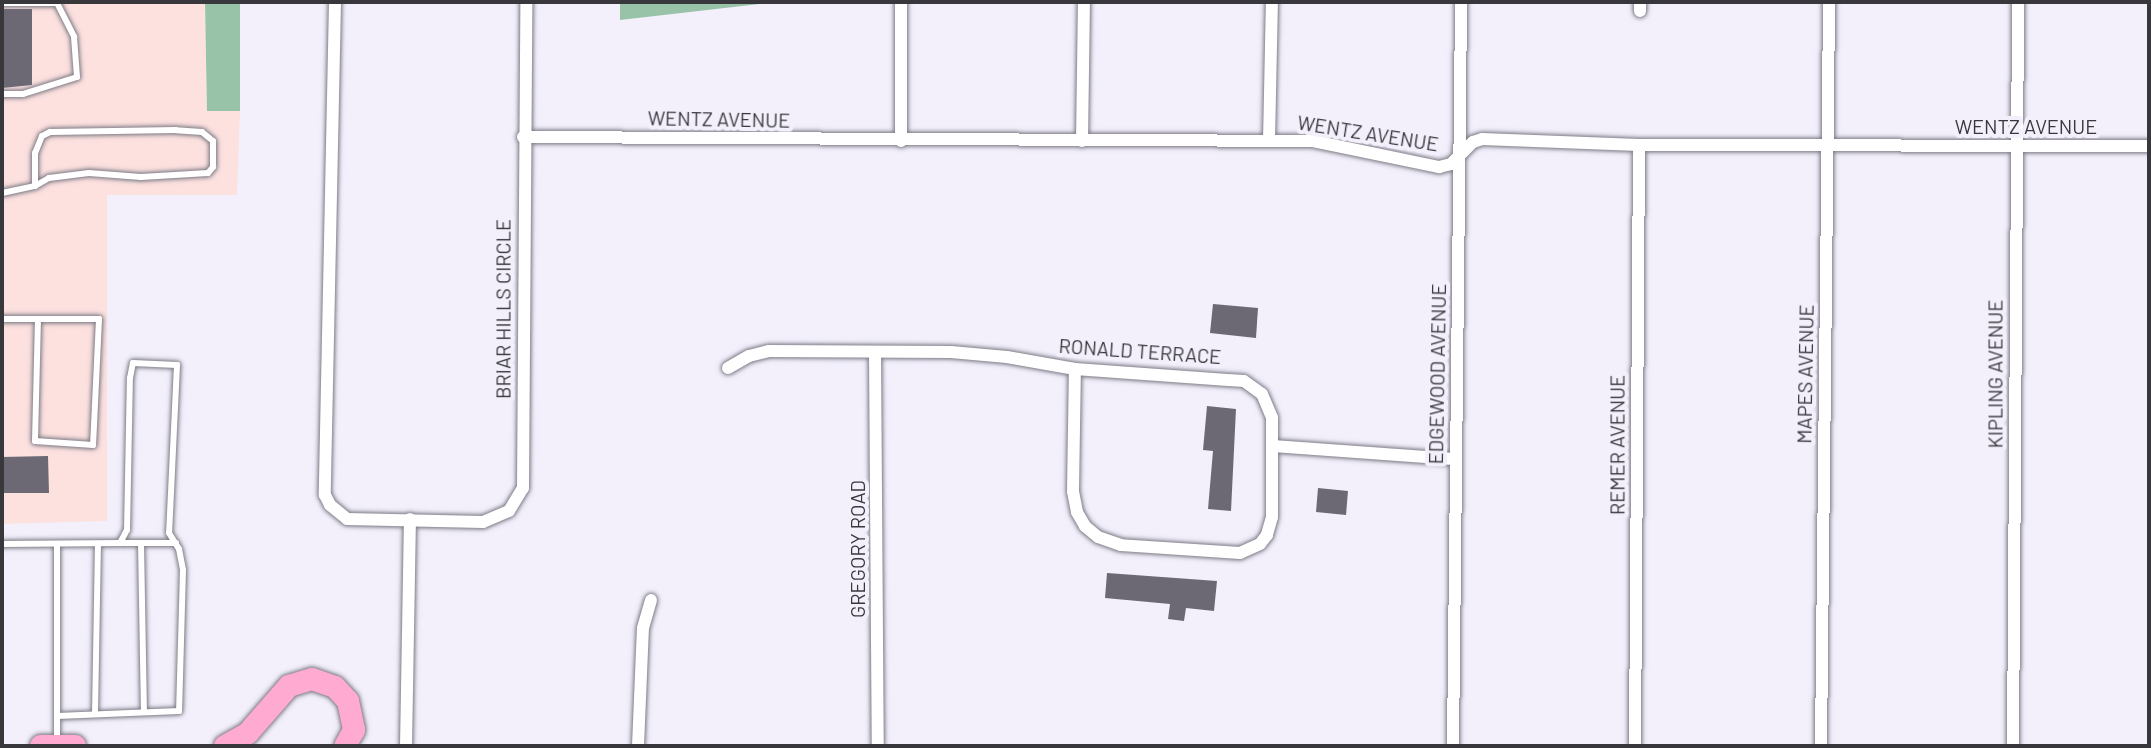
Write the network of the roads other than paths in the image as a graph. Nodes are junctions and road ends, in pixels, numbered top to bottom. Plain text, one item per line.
1 (335, 2) edge
2 (526, 2) edge
3 (901, 2) edge
4 (1084, 2) edge
5 (1272, 2) edge
6 (1461, 2) edge
7 (1829, 2) edge
8 (2018, 2) edge
9 (2, 3) edge
10 (2, 94) edge
11 (523, 137) junction
12 (901, 141) junction
13 (1082, 141) junction
14 (1269, 141) junction
15 (1639, 145) junction
16 (1828, 145) junction
17 (2017, 146) junction
18 (2149, 146) edge
19 (1462, 152) junction
20 (35, 186) junction
21 (2, 193) edge
22 (2, 319) edge
23 (38, 319) junction
24 (875, 352) junction
25 (728, 368) dead end
26 (1075, 369) junction
27 (1272, 446) junction
28 (1455, 459) junction
29 (410, 519) junction
30 (120, 543) junction
31 (141, 543) junction
32 (176, 543) junction
33 (2, 544) edge
34 (57, 544) junction
35 (98, 546) junction
36 (651, 600) dead end
37 (144, 712) junction
38 (95, 714) junction
39 (57, 716) junction
40 (57, 745) edge
41 (41, 746) edge
42 (75, 746) edge
43 (225, 746) edge
44 (345, 746) edge
45 (406, 746) edge
46 (638, 746) edge
47 (878, 746) edge
48 (1453, 746) edge
49 (1635, 746) edge
50 (1821, 746) edge
51 (2013, 746) edge

1 - 29 street, BRIAR HILLS CIRCLE
2 - 11 street, BRIAR HILLS CIRCLE
3 - 12 street
4 - 13 street
5 - 14 street
6 - 19 street, EDGEWOOD AVENUE
7 - 16 street, MAPES AVENUE
8 - 17 street, KIPLING AVENUE
9 - 10 lane
11 - 12 street, WENTZ AVENUE
11 - 29 street, BRIAR HILLS CIRCLE
12 - 13 street, WENTZ AVENUE
13 - 14 street, WENTZ AVENUE
14 - 19 street, WENTZ AVENUE
15 - 16 street, WENTZ AVENUE
15 - 19 street, WENTZ AVENUE
15 - 49 street, REMER AVENUE
16 - 17 street, WENTZ AVENUE
16 - 50 street, MAPES AVENUE
17 - 18 street, WENTZ AVENUE
17 - 51 street, KIPLING AVENUE
19 - 28 street, EDGEWOOD AVENUE
20 - 20 lane
20 - 21 lane
22 - 23 lane
23 - 23 lane
24 - 25 street, RONALD TERRACE
24 - 26 street, RONALD TERRACE
24 - 47 street, GREGORY ROAD
26 - 27 street, RONALD TERRACE
26 - 27 street
27 - 28 street
28 - 48 street, EDGEWOOD AVENUE
29 - 45 street
30 - 31 lane
30 - 32 lane
30 - 35 lane
31 - 32 lane
31 - 37 lane
32 - 37 lane
33 - 34 lane
34 - 35 lane
34 - 39 lane
35 - 38 lane
36 - 46 street
37 - 38 lane
38 - 39 lane
39 - 40 lane
40 - 41 highway
40 - 42 highway
43 - 44 highway

